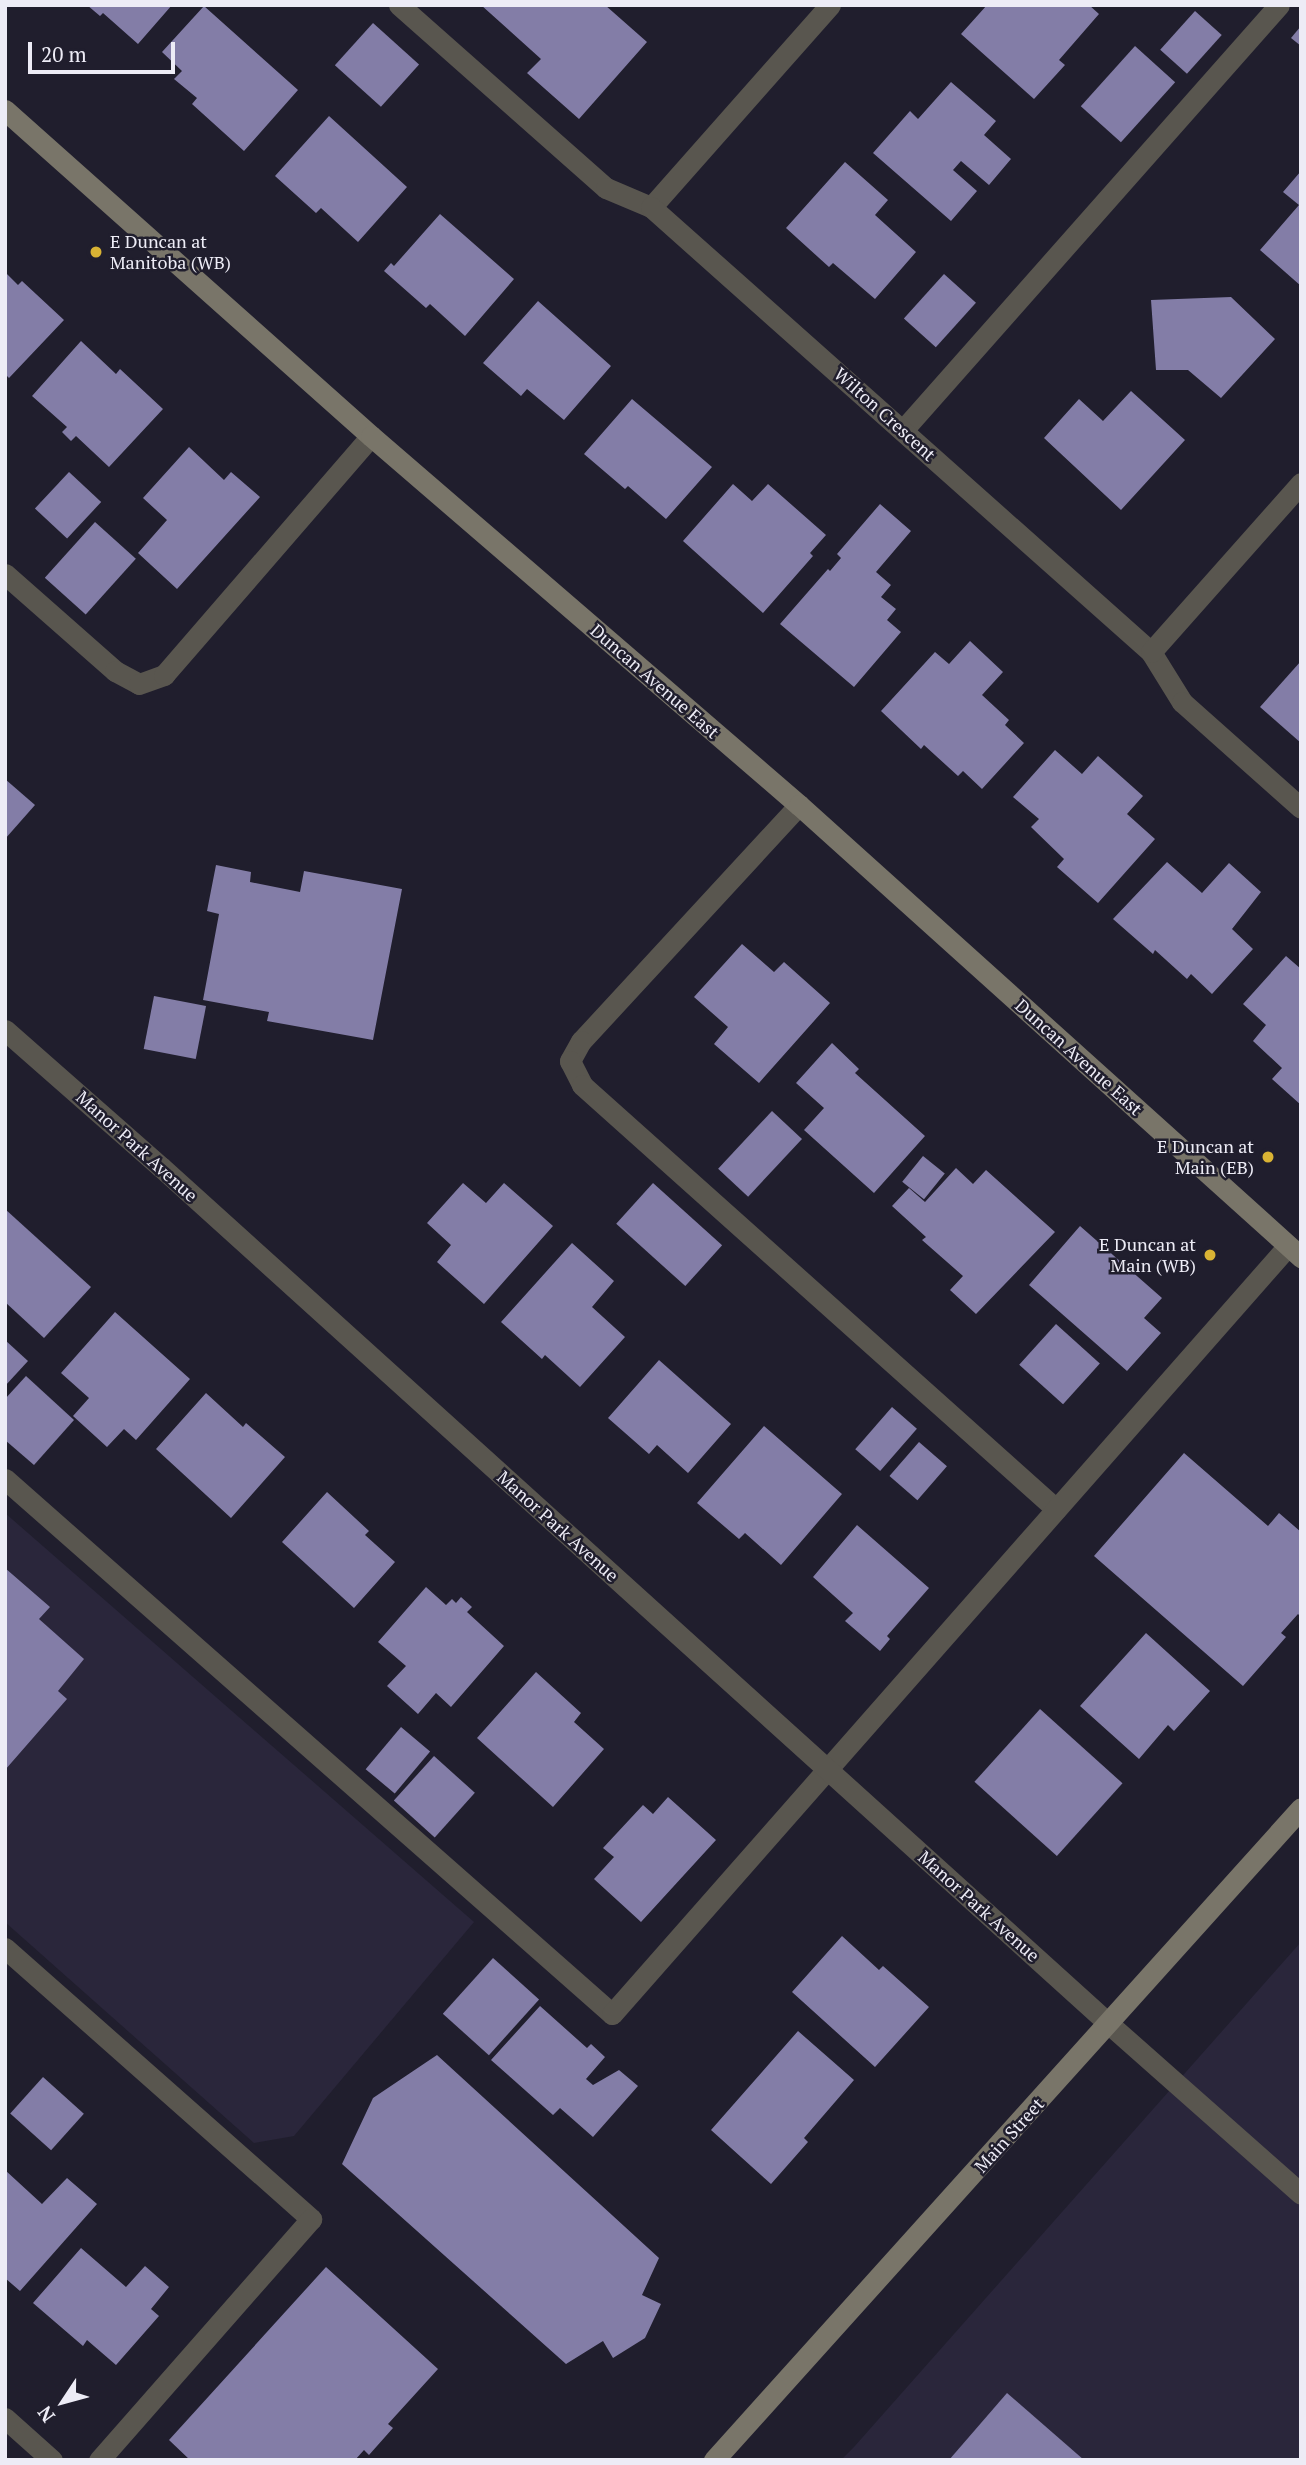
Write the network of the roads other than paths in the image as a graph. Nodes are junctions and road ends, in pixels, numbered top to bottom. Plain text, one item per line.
1 (399, 5) edge
2 (830, 5) edge
3 (1279, 5) edge
4 (5, 110) edge
5 (651, 207) junction
6 (902, 430) junction
7 (370, 436) junction
8 (1301, 483) edge
9 (5, 574) edge
10 (1151, 652) junction
11 (799, 805) junction
12 (1301, 808) edge
13 (5, 1030) edge
14 (1295, 1251) edge
15 (5, 1479) edge
16 (1056, 1509) junction
17 (828, 1769) junction
18 (1301, 1808) edge
19 (5, 1948) edge
20 (1109, 2024) junction
21 (1301, 2194) edge
22 (5, 2418) edge
23 (52, 2460) edge
24 (99, 2460) edge
25 (714, 2460) edge

1 - 5 street, Wilton Crescent
2 - 5 street
3 - 6 street
4 - 7 street, Duncan Avenue East
5 - 6 street, Wilton Crescent
6 - 10 street, Wilton Crescent
7 - 9 street
7 - 11 street, Duncan Avenue East
8 - 10 street
10 - 12 street, Wilton Crescent
11 - 14 street, Duncan Avenue East
11 - 16 street
13 - 17 street, Manor Park Avenue
14 - 16 street
15 - 17 street
16 - 17 street
17 - 20 street, Manor Park Avenue
18 - 20 street, Main Street
19 - 24 street
20 - 21 street, Manor Park Avenue
20 - 25 street, Main Street
22 - 23 street

